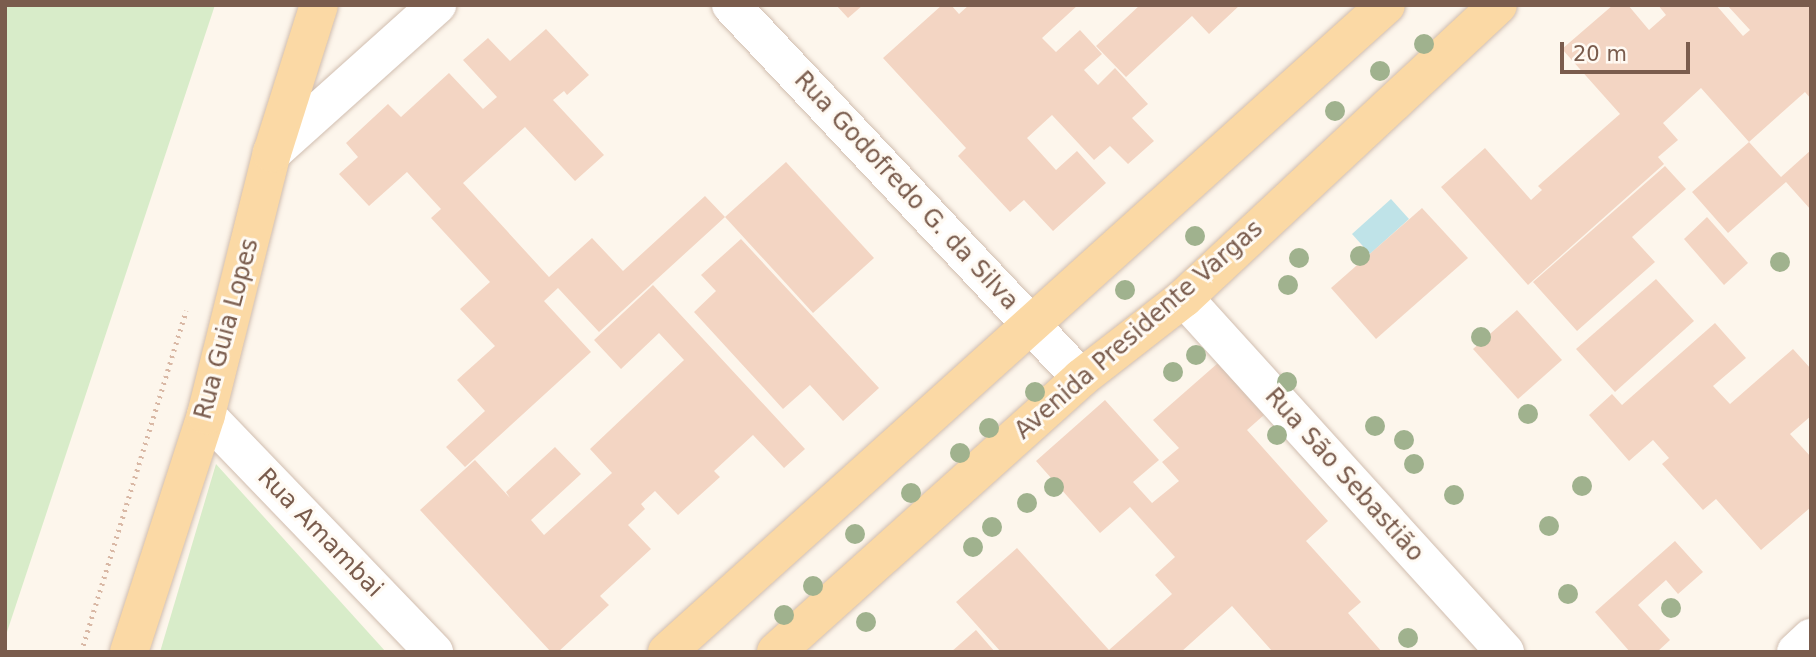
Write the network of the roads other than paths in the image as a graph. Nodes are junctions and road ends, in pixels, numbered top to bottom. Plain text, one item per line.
1 (319, 5) edge
2 (437, 5) edge
3 (731, 5) edge
4 (1386, 5) edge
5 (1498, 5) edge
6 (272, 153) junction
7 (1184, 298) junction
8 (1034, 325) junction
9 (1081, 378) junction
10 (206, 415) junction
11 (1811, 638) edge
12 (129, 652) edge
13 (434, 652) edge
14 (667, 652) edge
15 (776, 652) edge
16 (1505, 652) edge
17 (1796, 652) edge

1 - 6 main road, Rua Guia Lopes
2 - 6 street
3 - 8 street, Rua Godofredo G. da Silva
4 - 8 main road
5 - 7 main road, Avenida Presidente Vargas
6 - 10 main road, Rua Guia Lopes
7 - 9 main road, Avenida Presidente Vargas
7 - 16 street, Rua São Sebastião
8 - 9 street, Rua Godofredo G. da Silva
8 - 14 main road
9 - 15 main road, Avenida Presidente Vargas
10 - 12 main road, Rua Guia Lopes
10 - 13 street, Rua Amambai
11 - 17 street

